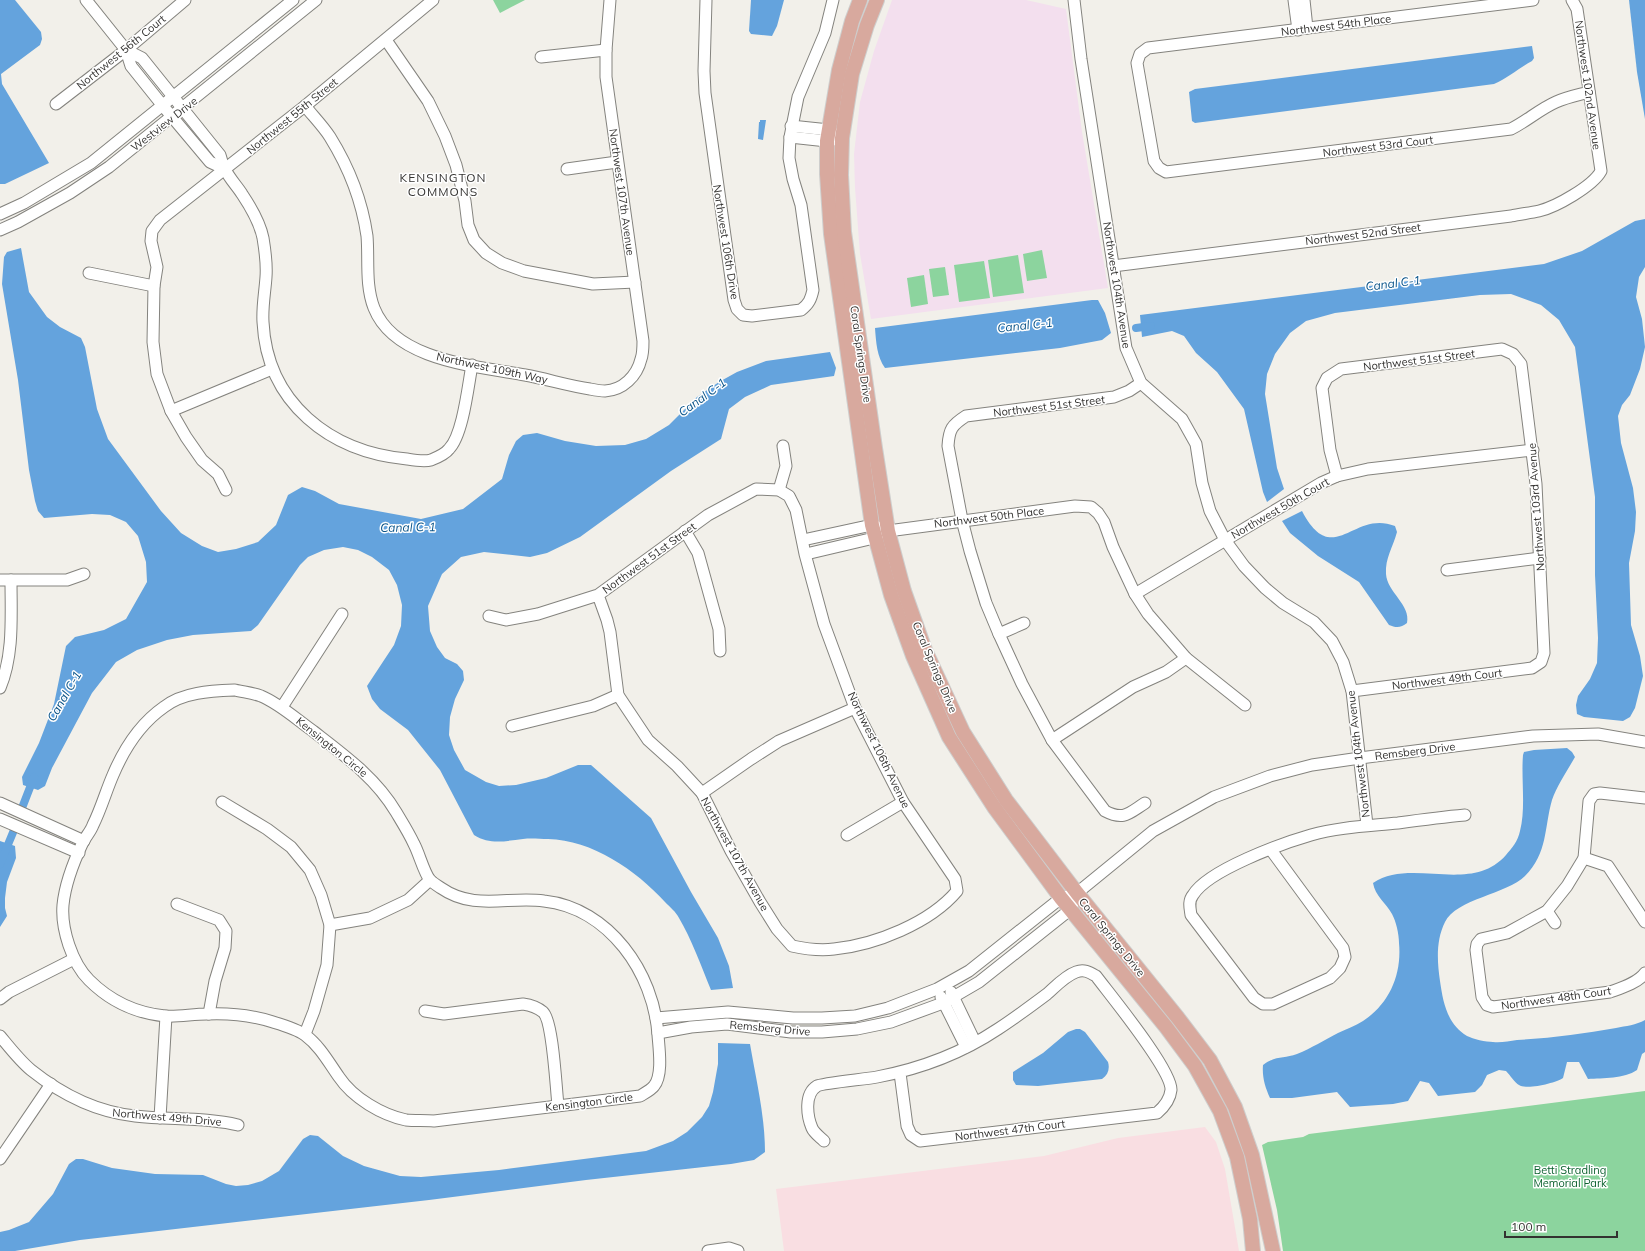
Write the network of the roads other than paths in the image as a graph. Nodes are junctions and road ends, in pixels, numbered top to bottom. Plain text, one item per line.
1 (86, 0) edge
2 (185, 0) edge
3 (293, 0) edge
4 (316, 0) edge
5 (433, 0) edge
6 (610, 0) edge
7 (706, 0) edge
8 (833, 0) edge
9 (860, 0) edge
10 (876, 0) edge
11 (1074, 0) edge
12 (1294, 0) edge
13 (1304, 0) edge
14 (1533, 0) edge
15 (1572, 0) edge
16 (1303, 29) junction
17 (386, 40) junction
18 (126, 50) junction
19 (606, 50) junction
20 (541, 57) dead end
21 (1589, 92) junction
22 (174, 98) junction
23 (56, 104) dead end
24 (163, 106) junction
25 (305, 106) junction
26 (183, 109) junction
27 (172, 117) junction
28 (790, 131) junction
29 (828, 136) junction
30 (842, 138) junction
31 (617, 162) junction
32 (1159, 168) joint
33 (225, 169) junction
34 (567, 169) dead end
35 (1601, 171) joint
36 (0, 214) edge
37 (0, 230) edge
38 (1113, 266) junction
39 (89, 273) dead end
40 (635, 282) junction
41 (154, 286) junction
42 (1513, 354) joint
43 (472, 365) junction
44 (272, 369) junction
45 (629, 381) joint
46 (1141, 383) junction
47 (171, 411) junction
48 (782, 446) dead end
49 (1533, 450) junction
50 (1337, 476) junction
51 (226, 490) dead end
52 (779, 490) junction
53 (962, 520) junction
54 (685, 531) junction
55 (888, 531) junction
56 (873, 532) junction
57 (803, 540) junction
58 (1225, 540) junction
59 (806, 554) junction
60 (1540, 558) junction
61 (1447, 570) dead end
62 (84, 574) dead end
63 (5, 580) edge
64 (1135, 594) junction
65 (598, 595) junction
66 (342, 614) dead end
67 (489, 616) dead end
68 (1024, 623) dead end
69 (999, 634) junction
70 (720, 651) dead end
71 (1186, 658) junction
72 (1541, 662) joint
73 (0, 688) edge
74 (1352, 691) junction
75 (618, 695) junction
76 (1245, 705) dead end
77 (282, 707) junction
78 (855, 708) junction
79 (512, 726) dead end
80 (1052, 740) junction
81 (1645, 742) edge
82 (1360, 758) junction
83 (702, 793) junction
84 (1645, 798) edge
85 (222, 802) dead end
86 (903, 802) junction
87 (0, 803) edge
88 (1145, 803) dead end
89 (1465, 814) dead end
90 (0, 819) edge
91 (1367, 825) junction
92 (847, 835) dead end
93 (84, 841) junction
94 (1271, 850) junction
95 (79, 853) junction
96 (1584, 858) junction
97 (430, 880) junction
98 (957, 891) joint
99 (1077, 893) junction
100 (177, 904) dead end
101 (1066, 904) junction
102 (1547, 911) junction
103 (1645, 922) edge
104 (1555, 923) dead end
105 (330, 925) junction
106 (74, 959) junction
107 (1645, 973) edge
108 (942, 986) junction
109 (0, 999) edge
110 (948, 1000) junction
111 (425, 1011) dead end
112 (209, 1014) junction
113 (166, 1016) junction
114 (656, 1018) junction
115 (658, 1033) junction
116 (305, 1034) junction
117 (0, 1036) edge
118 (971, 1044) junction
119 (900, 1073) junction
120 (51, 1084) junction
121 (558, 1105) junction
122 (160, 1118) junction
123 (238, 1125) dead end
124 (1242, 1126) junction
125 (1227, 1131) junction
126 (824, 1142) dead end
127 (0, 1159) edge
128 (708, 1251) edge
129 (738, 1251) edge
130 (1254, 1251) edge
131 (1273, 1251) edge

1 - 18 street
2 - 18 street, Northwest 56th Court
3 - 22 street, Westview Drive
4 - 26 street, Westview Drive
5 - 17 street, Northwest 55th Street
6 - 19 street, Northwest 107th Avenue
7 - 28 street, Northwest 106th Drive
8 - 28 street, Northwest 106th Drive
9 - 29 main road, Coral Springs Drive
10 - 30 main road, Coral Springs Drive
11 - 38 street, Northwest 104th Avenue
12 - 16 street
13 - 16 street
14 - 16 street, Northwest 54th Place
15 - 21 street, Northwest 102nd Avenue
16 - 32 street, Northwest 54th Place
17 - 25 street, Northwest 55th Street
17 - 40 street
18 - 22 street
18 - 23 street, Northwest 56th Court
18 - 24 street
19 - 20 street
19 - 31 street, Northwest 107th Avenue
21 - 32 street, Northwest 53rd Court
21 - 35 street, Northwest 102nd Avenue
22 - 24 street, Westview Drive
22 - 26 street
24 - 27 street
24 - 36 street, Westview Drive
25 - 33 street, Northwest 55th Street
25 - 43 street, Northwest 109th Way
26 - 27 street, Westview Drive
26 - 33 street
27 - 33 street
27 - 37 street, Westview Drive
28 - 29 street
29 - 30 street
29 - 56 main road, Coral Springs Drive
30 - 55 main road, Coral Springs Drive
31 - 34 street
31 - 40 street, Northwest 107th Avenue
33 - 41 street, Northwest 55th Street
33 - 44 street
35 - 38 street, Northwest 52nd Street
38 - 46 street, Northwest 104th Avenue
39 - 41 street
40 - 45 street, Northwest 107th Avenue
41 - 47 street
42 - 49 street, Northwest 103rd Avenue
42 - 50 street, Northwest 51st Street
43 - 44 street
43 - 45 street, Northwest 109th Way
44 - 47 street
46 - 53 street, Northwest 51st Street
46 - 58 street, Northwest 104th Avenue
47 - 51 street
48 - 52 street
49 - 50 street, Northwest 50th Court
49 - 60 street, Northwest 103rd Avenue
50 - 58 street, Northwest 50th Court
52 - 54 street, Northwest 51st Street
52 - 57 street, Northwest 106th Avenue
53 - 55 street, Northwest 50th Place
53 - 64 street, Northwest 50th Place
53 - 69 street
54 - 65 street, Northwest 51st Street
54 - 70 street
55 - 56 street, Northwest 50th Place
55 - 99 main road, Coral Springs Drive
56 - 57 street
56 - 59 street
56 - 101 main road, Coral Springs Drive
57 - 59 street, Northwest 106th Avenue
58 - 64 street, Northwest 50th Court
58 - 74 street, Northwest 104th Avenue
59 - 78 street, Northwest 106th Avenue
60 - 61 street
60 - 72 street, Northwest 103rd Avenue
62 - 63 street
63 - 73 street
64 - 71 street
65 - 67 street, Northwest 51st Street
65 - 75 street, Northwest 107th Avenue
66 - 77 street
68 - 69 street
69 - 80 street
71 - 76 street
71 - 80 street
72 - 74 street, Northwest 49th Court
74 - 82 street, Northwest 104th Avenue
75 - 79 street
75 - 83 street, Northwest 107th Avenue
77 - 93 street, Kensington Circle
77 - 97 street, Kensington Circle
78 - 83 street
78 - 86 street, Northwest 106th Avenue
80 - 88 street
81 - 82 street, Remsberg Drive
82 - 91 street, Northwest 104th Avenue
82 - 99 street, Remsberg Drive
83 - 98 street, Northwest 107th Avenue
84 - 96 street
85 - 105 street
86 - 92 street
86 - 98 street, Northwest 106th Avenue
87 - 93 street
89 - 91 street
90 - 95 street
91 - 94 street
93 - 95 street, Kensington Circle
94 - 94 street
95 - 106 street, Kensington Circle
96 - 102 street
96 - 103 street
97 - 105 street
97 - 114 street, Kensington Circle
99 - 101 street
99 - 124 main road, Coral Springs Drive
100 - 112 street
101 - 108 street, Remsberg Drive
101 - 110 street, Remsberg Drive
101 - 125 main road, Coral Springs Drive
102 - 104 street
102 - 107 street, Northwest 48th Court
105 - 116 street
106 - 109 street
106 - 113 street, Kensington Circle
108 - 110 street
108 - 114 street, Remsberg Drive
110 - 115 street, Remsberg Drive
110 - 118 street
111 - 121 street
112 - 113 street, Kensington Circle
112 - 116 street, Kensington Circle
113 - 122 street
114 - 115 street, Kensington Circle
115 - 121 street, Kensington Circle
116 - 121 street, Kensington Circle
117 - 120 street, Northwest 49th Drive
118 - 119 street
118 - 119 street, Northwest 47th Court
119 - 126 street
120 - 122 street, Northwest 49th Drive
120 - 127 street
122 - 123 street, Northwest 49th Drive
124 - 125 main road
124 - 131 main road, Coral Springs Drive
125 - 130 main road, Coral Springs Drive
128 - 129 street

